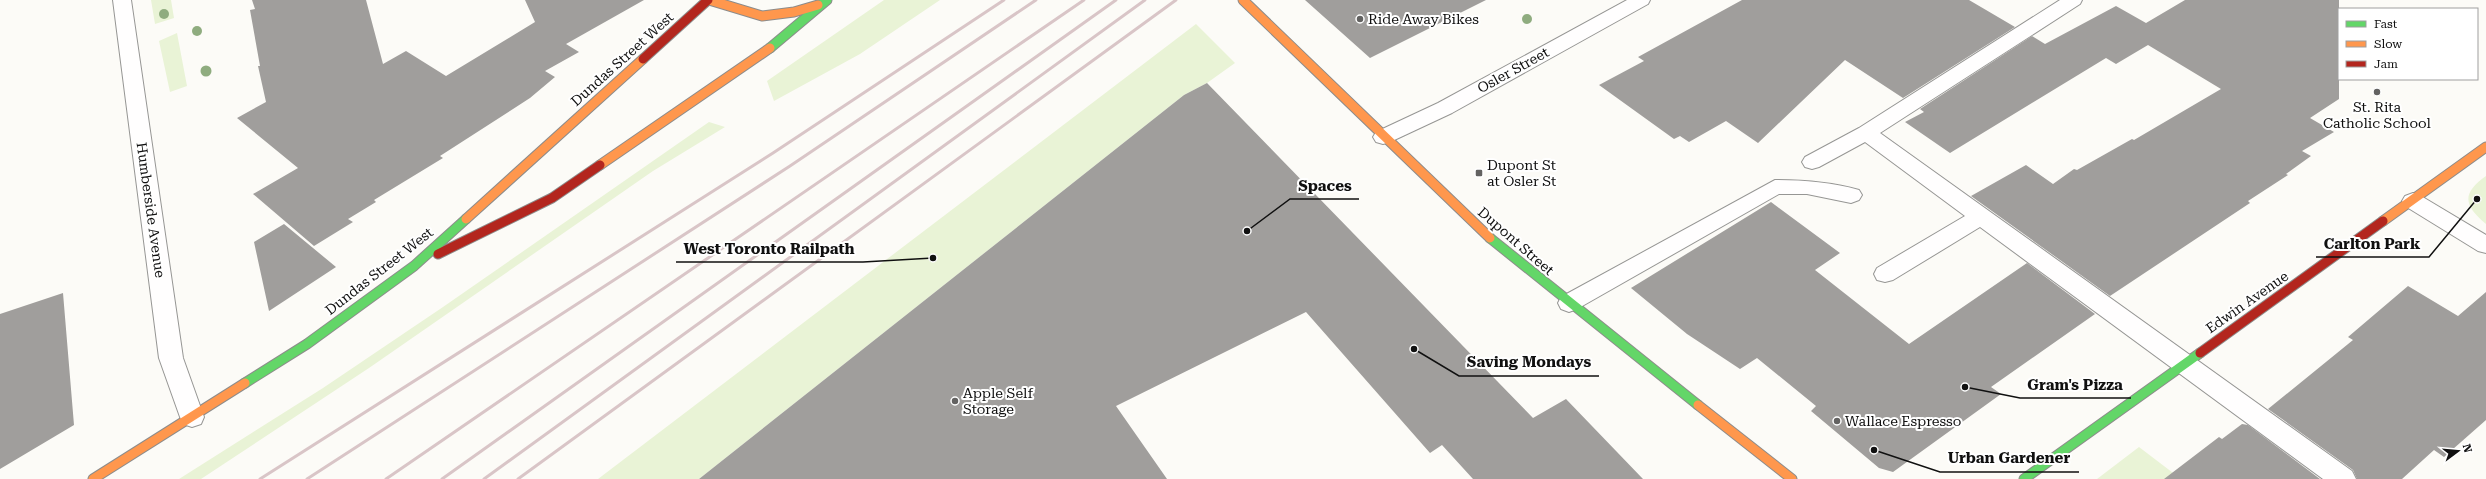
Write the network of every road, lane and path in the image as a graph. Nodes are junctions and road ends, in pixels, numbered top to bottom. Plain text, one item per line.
1 (122, 0) edge
2 (708, 0) edge
3 (1243, 0) edge
4 (1641, 0) edge
5 (2073, 0) edge
6 (825, 2) edge
7 (1866, 133) junction
8 (1384, 137) junction
9 (2486, 147) edge
10 (1812, 162) dead end
11 (1851, 195) dead end
12 (2413, 201) junction
13 (1981, 216) junction
14 (2486, 245) edge
15 (414, 266) junction
16 (1885, 274) dead end
17 (1569, 303) junction
18 (2185, 363) junction
19 (192, 417) junction
20 (93, 479) edge
21 (1792, 479) edge
22 (2024, 479) edge
23 (2343, 479) edge

1 - 19 street, Humberside Avenue
2 - 6 main road
2 - 15 main road, Dundas Street West
3 - 8 main road, Dupont Street
4 - 8 street, Osler Street
5 - 7 street
6 - 15 main road
7 - 10 street
7 - 13 street
8 - 17 main road, Dupont Street
9 - 12 main road, Edwin Avenue
11 - 17 street
12 - 14 street
12 - 18 main road, Edwin Avenue
13 - 16 street
13 - 18 street
15 - 19 main road, Dundas Street West
17 - 21 main road, Dupont Street
18 - 22 main road, Edwin Avenue
18 - 23 street
19 - 20 main road, Dundas Street West

